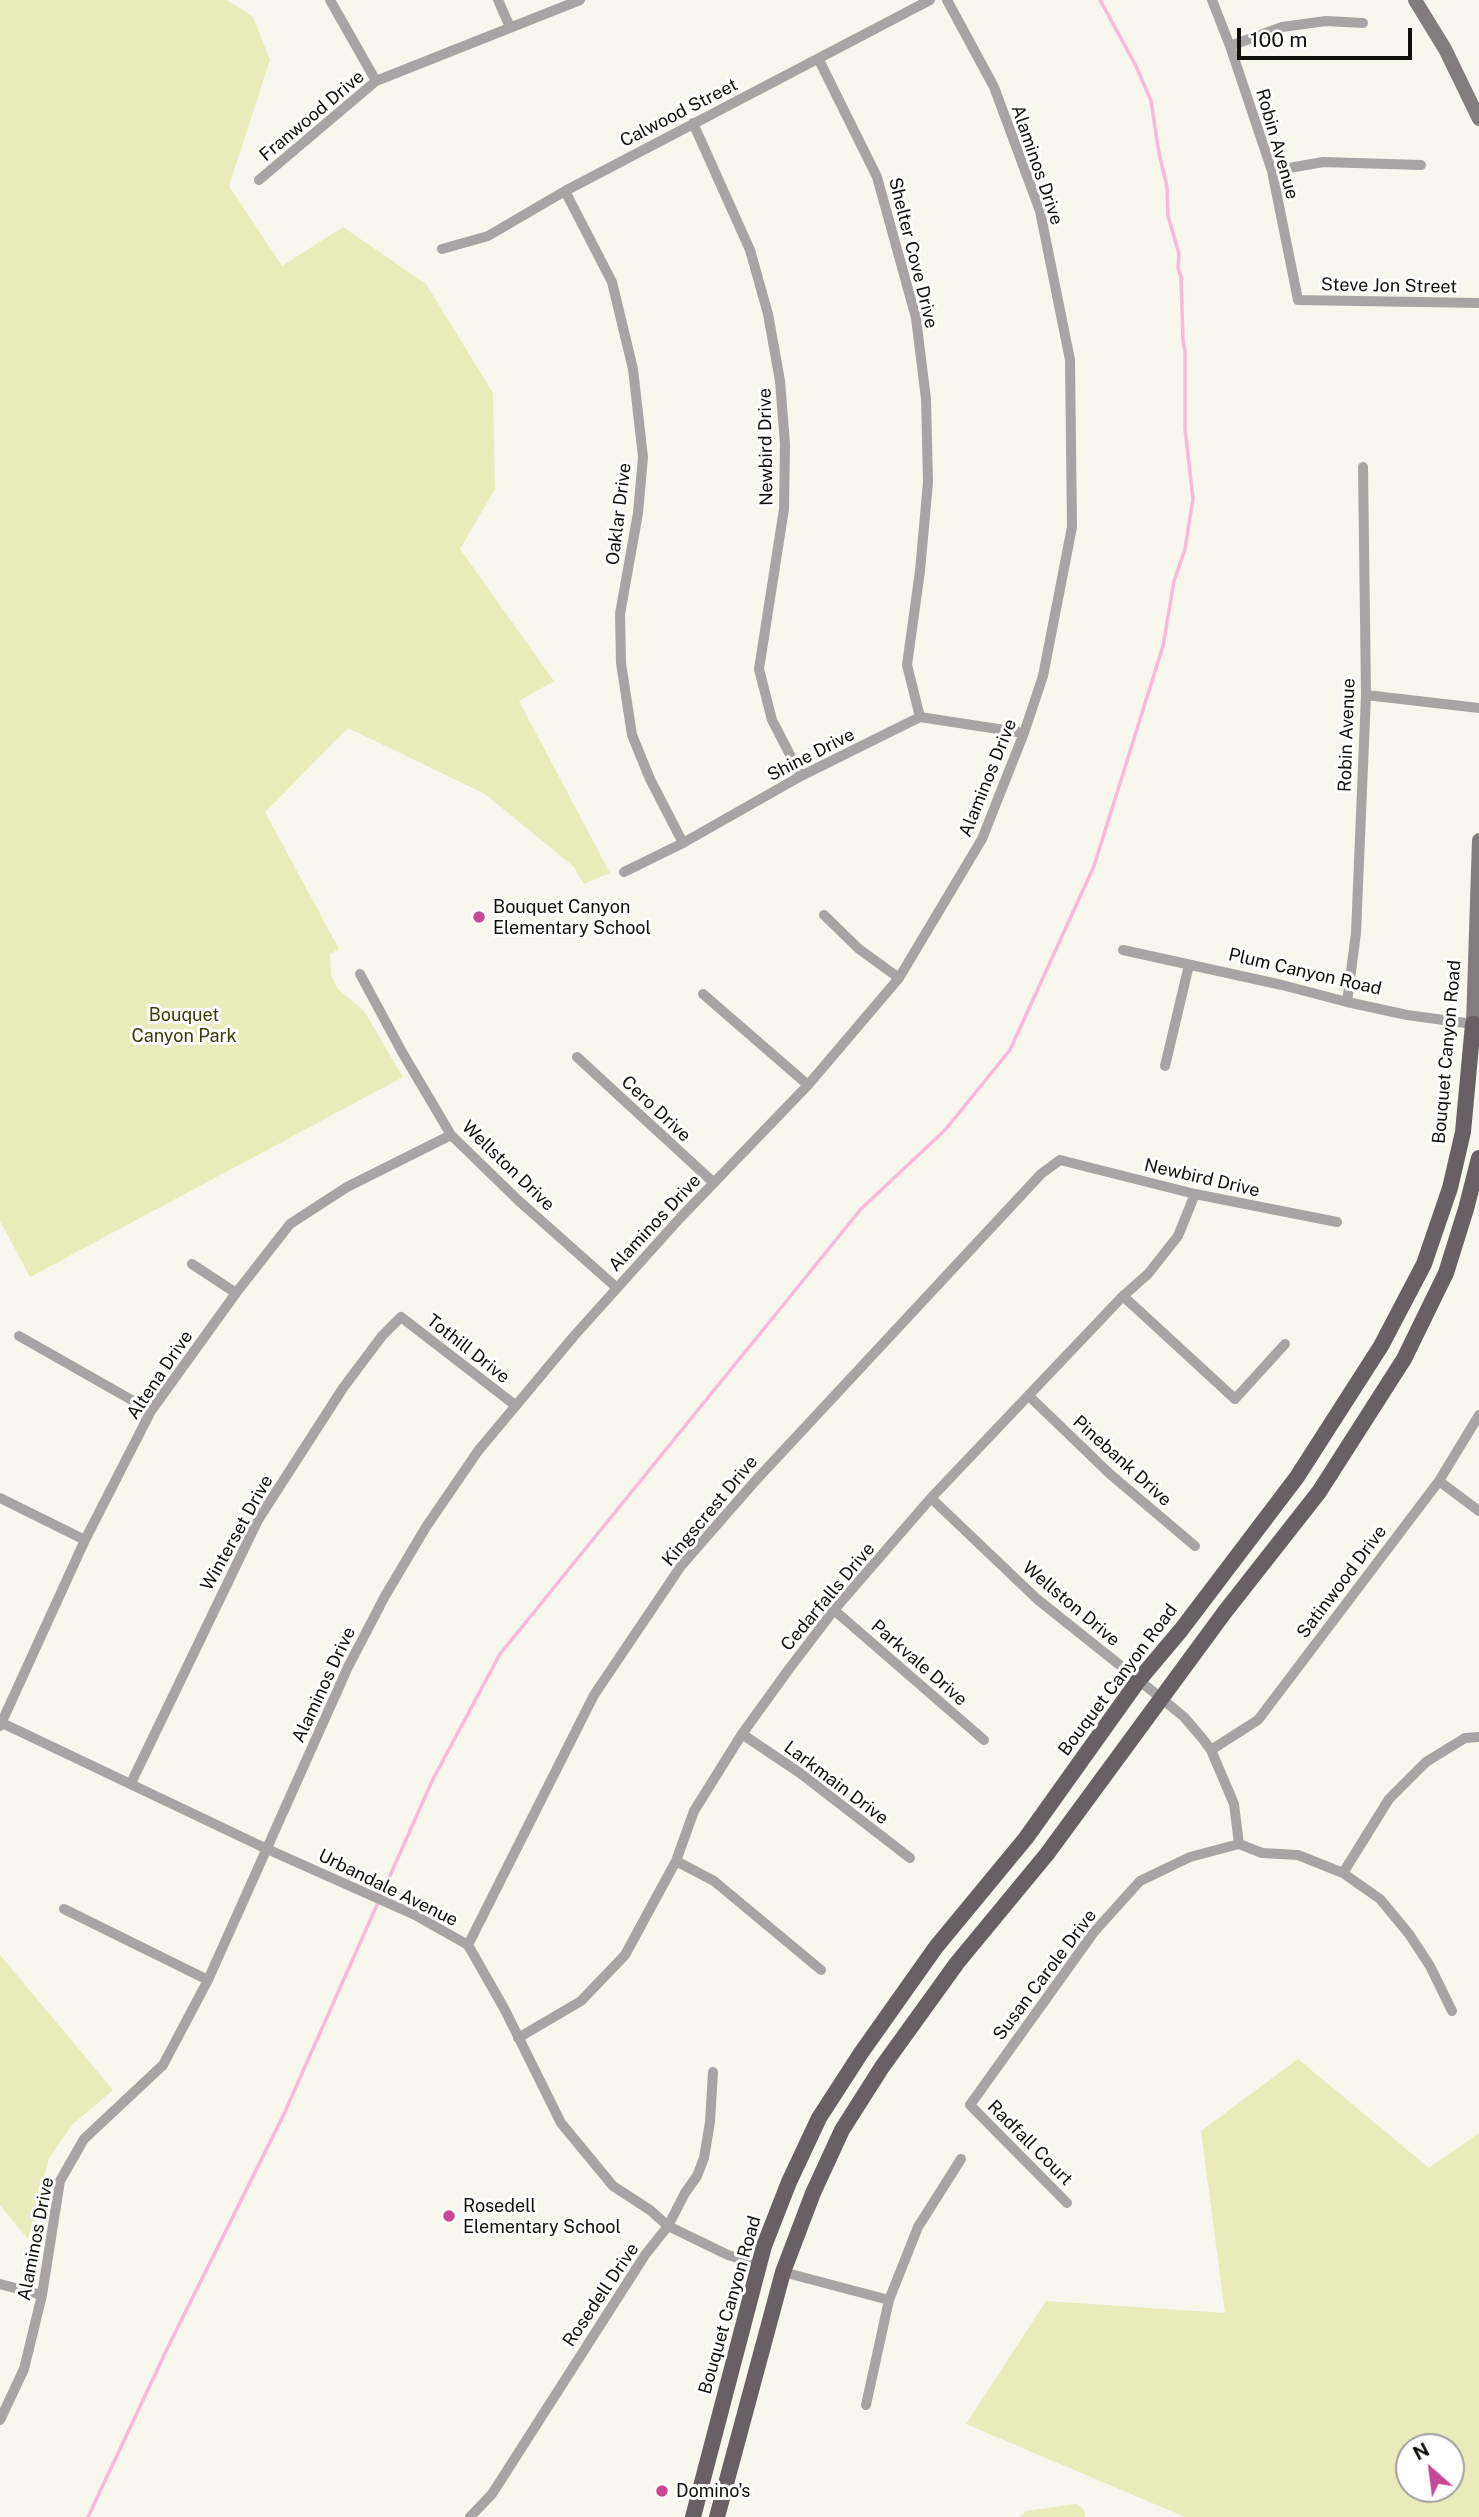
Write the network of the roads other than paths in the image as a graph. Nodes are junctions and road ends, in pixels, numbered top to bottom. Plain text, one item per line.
1 (330, 0) edge
2 (498, 0) edge
3 (580, 0) edge
4 (930, 0) edge
5 (947, 0) edge
6 (1212, 0) edge
7 (1415, 0) edge
8 (1363, 23) dead end
9 (510, 27) junction
10 (1230, 46) junction
11 (819, 60) junction
12 (376, 81) junction
13 (1479, 119) edge
14 (693, 123) junction
15 (1421, 165) dead end
16 (1272, 172) junction
17 (259, 180) dead end
18 (565, 191) junction
19 (442, 249) dead end
20 (1298, 300) joint
21 (1479, 303) edge
22 (1363, 467) dead end
23 (1366, 695) junction
24 (1479, 708) edge
25 (920, 717) junction
26 (1024, 733) junction
27 (801, 776) junction
28 (1479, 840) edge
29 (683, 843) junction
30 (624, 872) dead end
31 (824, 915) dead end
32 (1123, 950) dead end
33 (1189, 965) junction
34 (360, 974) dead end
35 (899, 978) junction
36 (703, 994) dead end
37 (1348, 1002) junction
38 (1476, 1024) edge
39 (577, 1057) dead end
40 (1165, 1066) dead end
41 (808, 1085) junction
42 (451, 1135) junction
43 (1479, 1158) edge
44 (1060, 1160) joint
45 (713, 1183) junction
46 (1195, 1194) junction
47 (1337, 1222) dead end
48 (192, 1264) dead end
49 (617, 1288) junction
50 (236, 1293) junction
51 (1123, 1296) junction
52 (401, 1317) joint
53 (19, 1336) dead end
54 (1285, 1344) dead end
55 (1029, 1396) junction
56 (514, 1405) junction
57 (151, 1411) junction
58 (1479, 1415) edge
59 (1439, 1481) junction
60 (931, 1497) junction
61 (0, 1498) edge
62 (1479, 1511) edge
63 (85, 1540) junction
64 (1195, 1546) dead end
65 (834, 1610) junction
66 (1138, 1681) junction
67 (1161, 1698) junction
68 (0, 1724) edge
69 (742, 1734) junction
70 (1479, 1737) edge
71 (984, 1740) dead end
72 (1211, 1750) junction
73 (131, 1783) junction
74 (1239, 1844) junction
75 (267, 1849) junction
76 (910, 1858) dead end
77 (676, 1861) junction
78 (1343, 1872) junction
79 (64, 1909) dead end
80 (468, 1945) junction
81 (821, 1970) dead end
82 (208, 1980) junction
83 (1452, 2011) dead end
84 (518, 2038) junction
85 (713, 2072) dead end
86 (970, 2105) joint
87 (961, 2159) dead end
88 (1067, 2203) dead end
89 (668, 2226) junction
90 (759, 2265) junction
91 (783, 2272) junction
92 (0, 2284) edge
93 (42, 2295) junction
94 (889, 2300) junction
95 (866, 2405) dead end
96 (0, 2420) edge
97 (701, 2484) junction
98 (470, 2517) edge
99 (693, 2517) edge
100 (706, 2517) edge
101 (717, 2517) edge

1 - 12 street
2 - 9 street
3 - 9 street, Franwood Drive
4 - 11 street, Calwood Street
5 - 26 street, Alaminos Drive
6 - 10 street, Robin Avenue
7 - 13 main road
8 - 10 street
9 - 12 street, Franwood Drive
10 - 16 street, Robin Avenue
11 - 14 street, Calwood Street
11 - 25 street, Shelter Cove Drive
12 - 17 street, Franwood Drive
14 - 18 street, Calwood Street
14 - 27 street, Newbird Drive
15 - 16 street
16 - 20 street, Robin Avenue
18 - 19 street, Calwood Street
18 - 29 street, Oaklar Drive
20 - 21 street, Steve Jon Street
22 - 23 street, Robin Avenue
23 - 24 street
23 - 37 street, Robin Avenue
25 - 26 street
25 - 27 street, Shine Drive
26 - 35 street, Alaminos Drive
27 - 29 street, Shine Drive
28 - 38 main road, Bouquet Canyon Road
29 - 30 street, Shine Drive
31 - 35 street
32 - 33 street, Plum Canyon Road
33 - 37 street, Plum Canyon Road
33 - 40 street
34 - 42 street, Wellston Drive
35 - 41 street, Alaminos Drive
36 - 41 street
37 - 38 street, Plum Canyon Road
38 - 66 main road, Bouquet Canyon Road
39 - 45 street, Cero Drive
41 - 45 street, Alaminos Drive
42 - 49 street, Wellston Drive
42 - 50 street, Altena Drive
43 - 67 main road
44 - 46 street, Newbird Drive
44 - 80 street, Kingscrest Drive
45 - 49 street, Alaminos Drive
46 - 47 street, Newbird Drive
46 - 51 street, Cedarfalls Drive
48 - 50 street
49 - 56 street, Alaminos Drive
50 - 57 street, Altena Drive
51 - 54 street
51 - 55 street, Cedarfalls Drive
52 - 56 street, Tothill Drive
52 - 73 street, Winterset Drive
53 - 57 street
55 - 60 street, Cedarfalls Drive
55 - 64 street, Pinebank Drive
56 - 75 street, Alaminos Drive
57 - 63 street, Altena Drive
58 - 59 street, Satinwood Drive
59 - 62 street
59 - 72 street, Satinwood Drive
60 - 65 street, Cedarfalls Drive
60 - 66 street, Wellston Drive
61 - 63 street
63 - 68 street, Altena Drive
65 - 69 street, Cedarfalls Drive
65 - 71 street, Parkvale Drive
66 - 67 street, Wellston Drive
66 - 90 main road, Bouquet Canyon Road
67 - 72 street, Wellston Drive
67 - 91 main road
68 - 73 street, Urbandale Avenue
69 - 76 street, Larkmain Drive
69 - 77 street, Cedarfalls Drive
70 - 78 street
72 - 74 street, Wellston Drive
73 - 75 street, Urbandale Avenue
74 - 78 street
74 - 86 street, Susan Carole Drive
75 - 80 street, Urbandale Avenue
75 - 82 street, Alaminos Drive
77 - 81 street
77 - 84 street, Cedarfalls Drive
78 - 83 street
79 - 82 street
80 - 84 street, Urbandale Avenue
82 - 93 street, Alaminos Drive
84 - 89 street, Urbandale Avenue
85 - 89 street, Rosedell Drive
86 - 88 street, Radfall Court
87 - 94 street
89 - 90 street, Urbandale Avenue
89 - 98 street, Rosedell Drive
90 - 91 main road
90 - 97 main road, Bouquet Canyon Road
91 - 94 street
91 - 101 main road
92 - 93 street
93 - 96 street, Alaminos Drive
94 - 95 street
97 - 99 main road, Bouquet Canyon Road
97 - 100 main road

